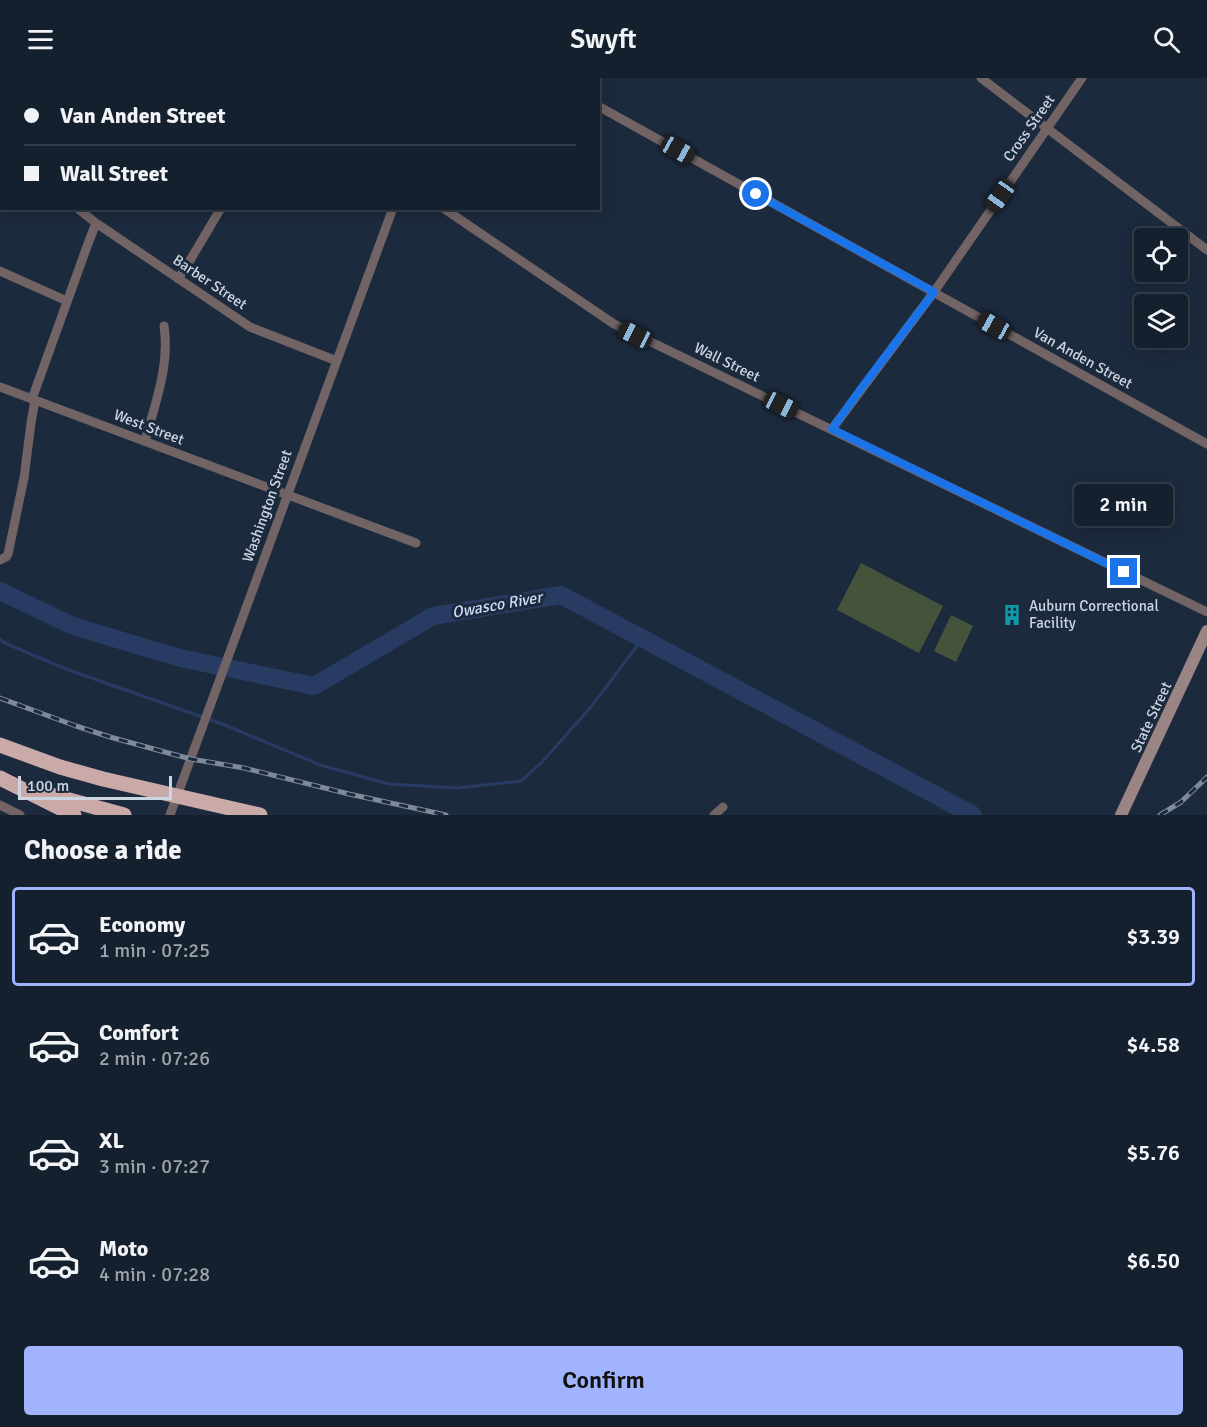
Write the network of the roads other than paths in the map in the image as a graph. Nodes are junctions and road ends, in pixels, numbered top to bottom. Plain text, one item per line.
1 (981, 78) edge
2 (1082, 78) edge
3 (600, 107) edge
4 (1047, 128) junction
5 (80, 210) edge
6 (220, 210) edge
7 (392, 210) edge
8 (446, 210) edge
9 (96, 223) junction
10 (1207, 250) edge
11 (0, 271) edge
12 (178, 279) junction
13 (934, 292) junction
14 (67, 301) junction
15 (164, 326) dead end
16 (337, 361) junction
17 (0, 387) edge
18 (34, 400) junction
19 (832, 429) junction
20 (145, 441) junction
21 (1207, 444) edge
22 (288, 495) junction
23 (416, 543) dead end
24 (0, 560) edge
25 (1207, 612) edge
26 (1207, 631) edge
27 (0, 745) edge
28 (0, 778) edge
29 (28, 791) junction
30 (177, 796) junction
31 (0, 805) edge
32 (723, 807) dead end
33 (20, 815) edge
34 (74, 815) edge
35 (124, 815) edge
36 (170, 815) edge
37 (260, 815) edge
38 (714, 815) edge
39 (1121, 815) edge

1 - 4 street
2 - 4 street, Cross Street
3 - 13 street, Van Anden Street
4 - 10 street
4 - 13 street, Cross Street
5 - 9 street, Barber Street
6 - 12 street
7 - 16 street, Washington Street
8 - 19 street, Wall Street
9 - 12 street, Barber Street
9 - 14 street
11 - 14 street
12 - 16 street, Barber Street
13 - 19 street, Cross Street
13 - 21 street, Van Anden Street
14 - 18 street
15 - 20 street
16 - 22 street, Washington Street
17 - 18 street, West Street
18 - 20 street, West Street
18 - 24 street
19 - 25 street, Wall Street
20 - 22 street, West Street
22 - 23 street, West Street
22 - 30 street, Washington Street
26 - 39 main road, State Street
27 - 30 highway
28 - 29 highway
29 - 34 highway
29 - 35 highway
30 - 36 street, Washington Street
30 - 37 highway
31 - 33 street
32 - 38 street

